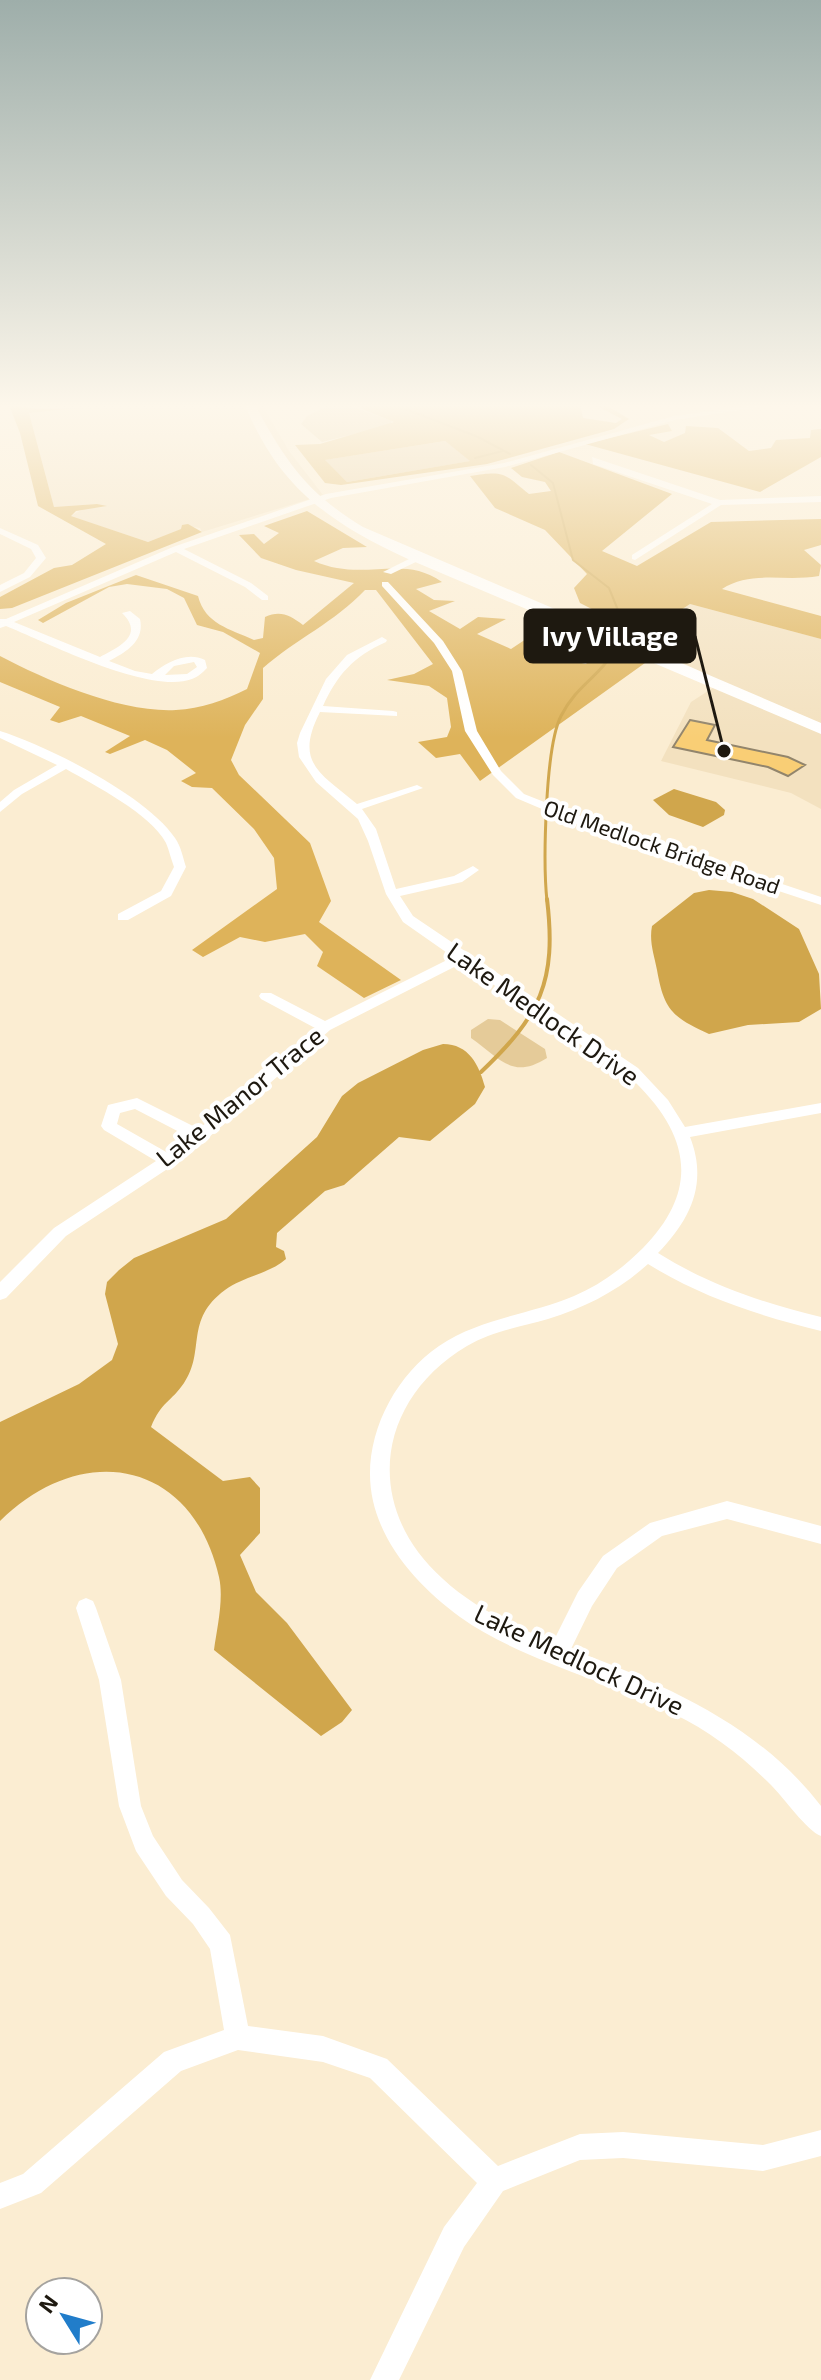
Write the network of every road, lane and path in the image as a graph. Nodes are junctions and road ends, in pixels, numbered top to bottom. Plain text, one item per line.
1 (270, 516) edge
2 (352, 516) edge
3 (357, 516) edge
4 (699, 516) edge
5 (0, 531) edge
6 (176, 549) junction
7 (419, 557) junction
8 (635, 557) dead end
9 (0, 589) edge
10 (265, 598) dead end
11 (127, 613) dead end
12 (2, 622) edge
13 (382, 640) dead end
14 (101, 661) junction
15 (154, 678) dead end
16 (317, 709) junction
17 (393, 714) dead end
18 (821, 717) edge
19 (821, 729) edge
20 (0, 734) edge
21 (65, 765) junction
22 (417, 788) dead end
23 (0, 808) edge
24 (355, 808) junction
25 (473, 870) dead end
26 (392, 894) junction
27 (821, 901) edge
28 (123, 917) dead end
29 (461, 958) junction
30 (266, 996) dead end
31 (325, 1027) junction
32 (819, 1112) edge
33 (682, 1133) junction
34 (200, 1136) junction
35 (168, 1160) junction
36 (647, 1255) junction
37 (1, 1290) edge
38 (821, 1324) edge
39 (821, 1535) edge
40 (86, 1608) dead end
41 (558, 1654) junction
42 (821, 1825) edge
43 (238, 2037) junction
44 (821, 2143) edge
45 (494, 2181) junction
46 (0, 2196) edge
47 (384, 2380) edge

1 - 6 street
2 - 7 highway
3 - 18 highway
4 - 8 street
5 - 9 street
6 - 10 street
6 - 12 street
7 - 19 highway
7 - 27 street, Old Medlock Bridge Road
11 - 14 street
12 - 14 street
13 - 16 street, Lake Medlock Drive
14 - 15 street
16 - 17 street
16 - 24 street, Lake Medlock Drive
20 - 21 street
21 - 23 street
21 - 28 street
22 - 24 street
24 - 26 street, Lake Medlock Drive
25 - 26 street
26 - 29 street, Lake Medlock Drive
29 - 31 street, Lake Manor Trace
29 - 33 street, Lake Medlock Drive
30 - 31 street
31 - 34 street, Lake Manor Trace
32 - 33 street
33 - 36 street, Lake Medlock Drive
34 - 35 street, Lake Manor Trace
34 - 35 street
35 - 37 street, Lake Manor Trace
36 - 38 street
36 - 41 street, Lake Medlock Drive
39 - 41 street
40 - 43 street
41 - 42 street, Lake Medlock Drive
43 - 45 street
43 - 46 street
44 - 45 street
45 - 47 street

